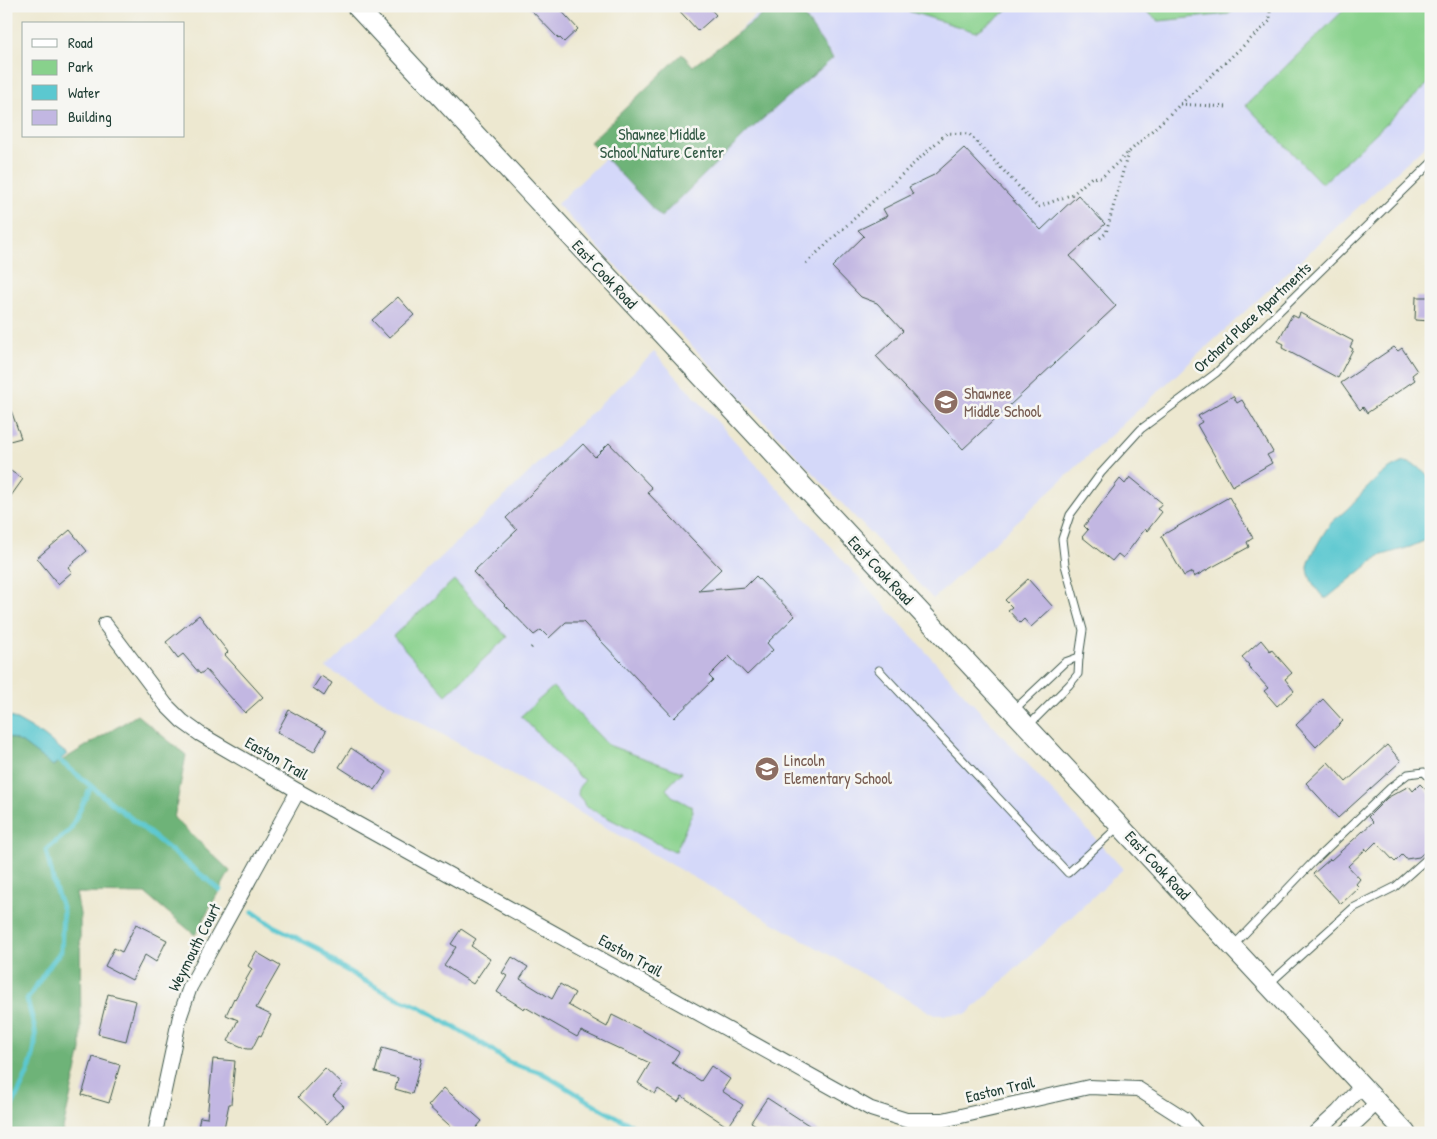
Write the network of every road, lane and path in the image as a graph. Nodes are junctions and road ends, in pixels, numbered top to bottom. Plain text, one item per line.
1 (356, 6) edge
2 (1270, 6) edge
3 (1180, 104) junction
4 (1227, 107) dead end
5 (1128, 153) junction
6 (1431, 163) edge
7 (1100, 238) dead end
8 (806, 263) dead end
9 (105, 624) dead end
10 (1079, 657) junction
11 (879, 670) dead end
12 (1014, 711) junction
13 (1028, 726) junction
14 (1431, 780) edge
15 (298, 790) junction
16 (1120, 825) junction
17 (1431, 855) edge
18 (1233, 946) junction
19 (1269, 984) junction
20 (1362, 1085) junction
21 (1378, 1102) junction
22 (155, 1133) edge
23 (1197, 1133) edge
24 (1315, 1133) edge
25 (1345, 1133) edge
26 (1406, 1133) edge

1 - 12 main road, East Cook Road
2 - 3 path
3 - 4 path
3 - 5 path
5 - 7 path
5 - 8 path
6 - 10 lane, Orchard Place Apartments
9 - 15 street, Easton Trail
10 - 12 lane
10 - 13 lane, Orchard Place Apartments
11 - 16 lane
12 - 13 main road, East Cook Road
13 - 16 main road, East Cook Road
14 - 18 lane
15 - 22 street, Weymouth Court
15 - 23 street, Easton Trail
16 - 18 main road, East Cook Road
17 - 19 lane
18 - 19 main road, East Cook Road
19 - 20 main road, East Cook Road
20 - 21 main road, East Cook Road
20 - 24 street
21 - 25 street
21 - 26 main road, East Cook Road

